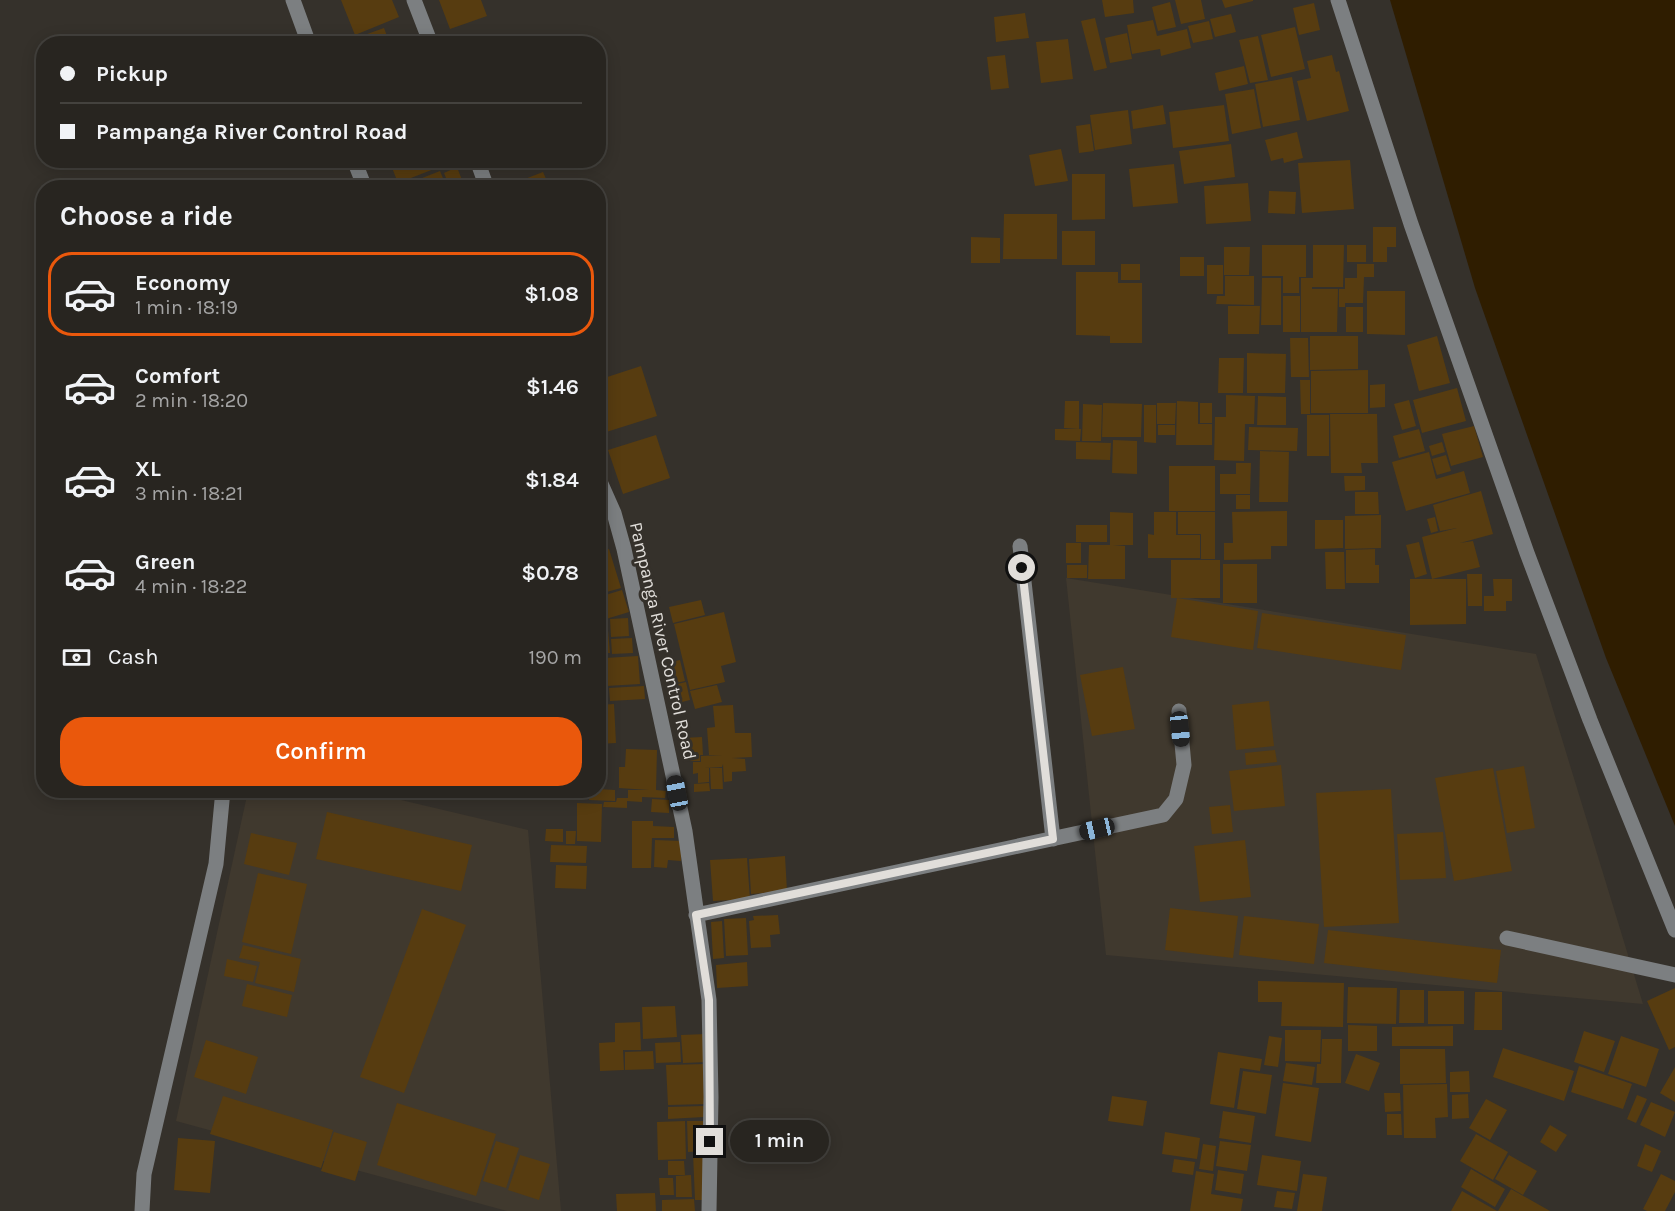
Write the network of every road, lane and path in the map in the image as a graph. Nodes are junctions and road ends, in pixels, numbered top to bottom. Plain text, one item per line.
1 (293, 0) edge
2 (414, 0) edge
3 (1338, 0) edge
4 (306, 36) edge
5 (428, 36) edge
6 (606, 495) edge
7 (1020, 546) dead end
8 (1179, 711) dead end
9 (223, 798) edge
10 (1053, 839) junction
11 (696, 915) junction
12 (1675, 930) edge
13 (1507, 938) dead end
14 (1675, 975) edge
15 (142, 1211) edge
16 (709, 1211) edge

1 - 4 street
2 - 5 street
3 - 12 street
6 - 11 street, Pampanga River Control Road
7 - 10 street
8 - 10 street
9 - 15 street
10 - 11 street
11 - 16 street, Pampanga River Control Road
13 - 14 street

